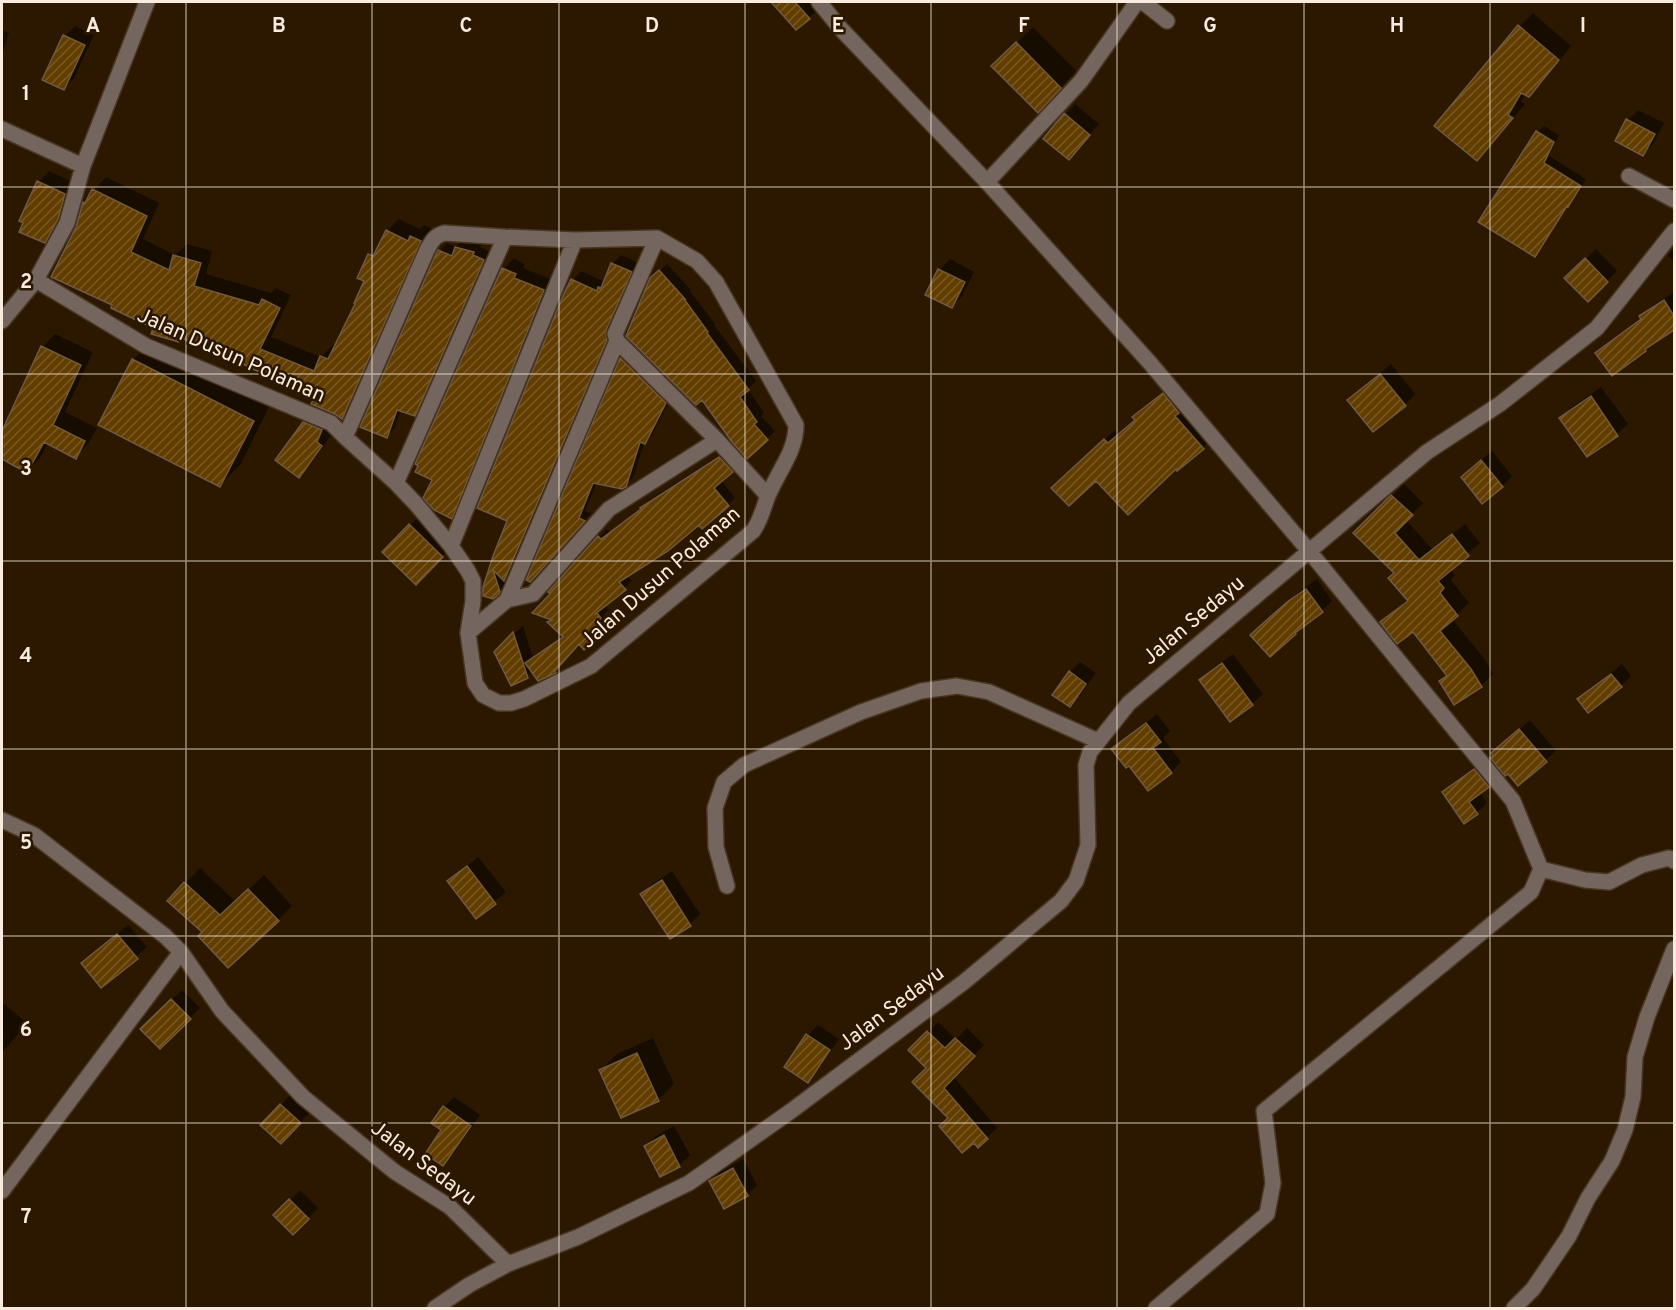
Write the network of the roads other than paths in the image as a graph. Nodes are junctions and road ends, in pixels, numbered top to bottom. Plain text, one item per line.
1 (147, 2) edge
2 (819, 2) edge
3 (1137, 2) edge
4 (1143, 2) edge
5 (1167, 21) dead end
6 (2, 129) edge
7 (83, 166) junction
8 (1629, 176) dead end
9 (987, 182) junction
10 (1674, 200) edge
11 (1674, 231) edge
12 (505, 237) junction
13 (657, 238) junction
14 (575, 240) junction
15 (36, 280) junction
16 (2, 321) edge
17 (617, 341) junction
18 (345, 438) junction
19 (717, 440) junction
20 (396, 483) junction
21 (768, 496) junction
22 (451, 546) junction
23 (1309, 551) junction
24 (507, 600) junction
25 (468, 633) junction
26 (1098, 741) junction
27 (2, 820) edge
28 (1674, 861) edge
29 (1541, 868) junction
30 (727, 886) dead end
31 (1674, 949) edge
32 (181, 952) junction
33 (2, 1191) edge
34 (508, 1264) junction
35 (435, 1308) edge
36 (1156, 1308) edge
37 (1514, 1308) edge

1 - 7 street
2 - 9 street
3 - 9 street
4 - 5 street
6 - 7 street
7 - 15 street
8 - 10 street
9 - 23 street
11 - 23 street, Jalan Sedayu
12 - 14 street
12 - 18 street
12 - 20 street
13 - 14 street
13 - 17 street
13 - 21 street, Jalan Dusun Polaman
14 - 22 street
15 - 16 street
15 - 18 street, Jalan Dusun Polaman
17 - 19 street
17 - 24 street
18 - 20 street, Jalan Dusun Polaman
19 - 21 street
19 - 24 street
20 - 22 street, Jalan Dusun Polaman
21 - 25 street, Jalan Dusun Polaman
22 - 25 street, Jalan Dusun Polaman
23 - 26 street, Jalan Sedayu
23 - 29 street
24 - 25 street
26 - 30 street
26 - 34 street, Jalan Sedayu
27 - 32 street, Jalan Sedayu
28 - 29 street
29 - 36 street
31 - 37 street
32 - 33 street
32 - 34 street, Jalan Sedayu
34 - 35 street

